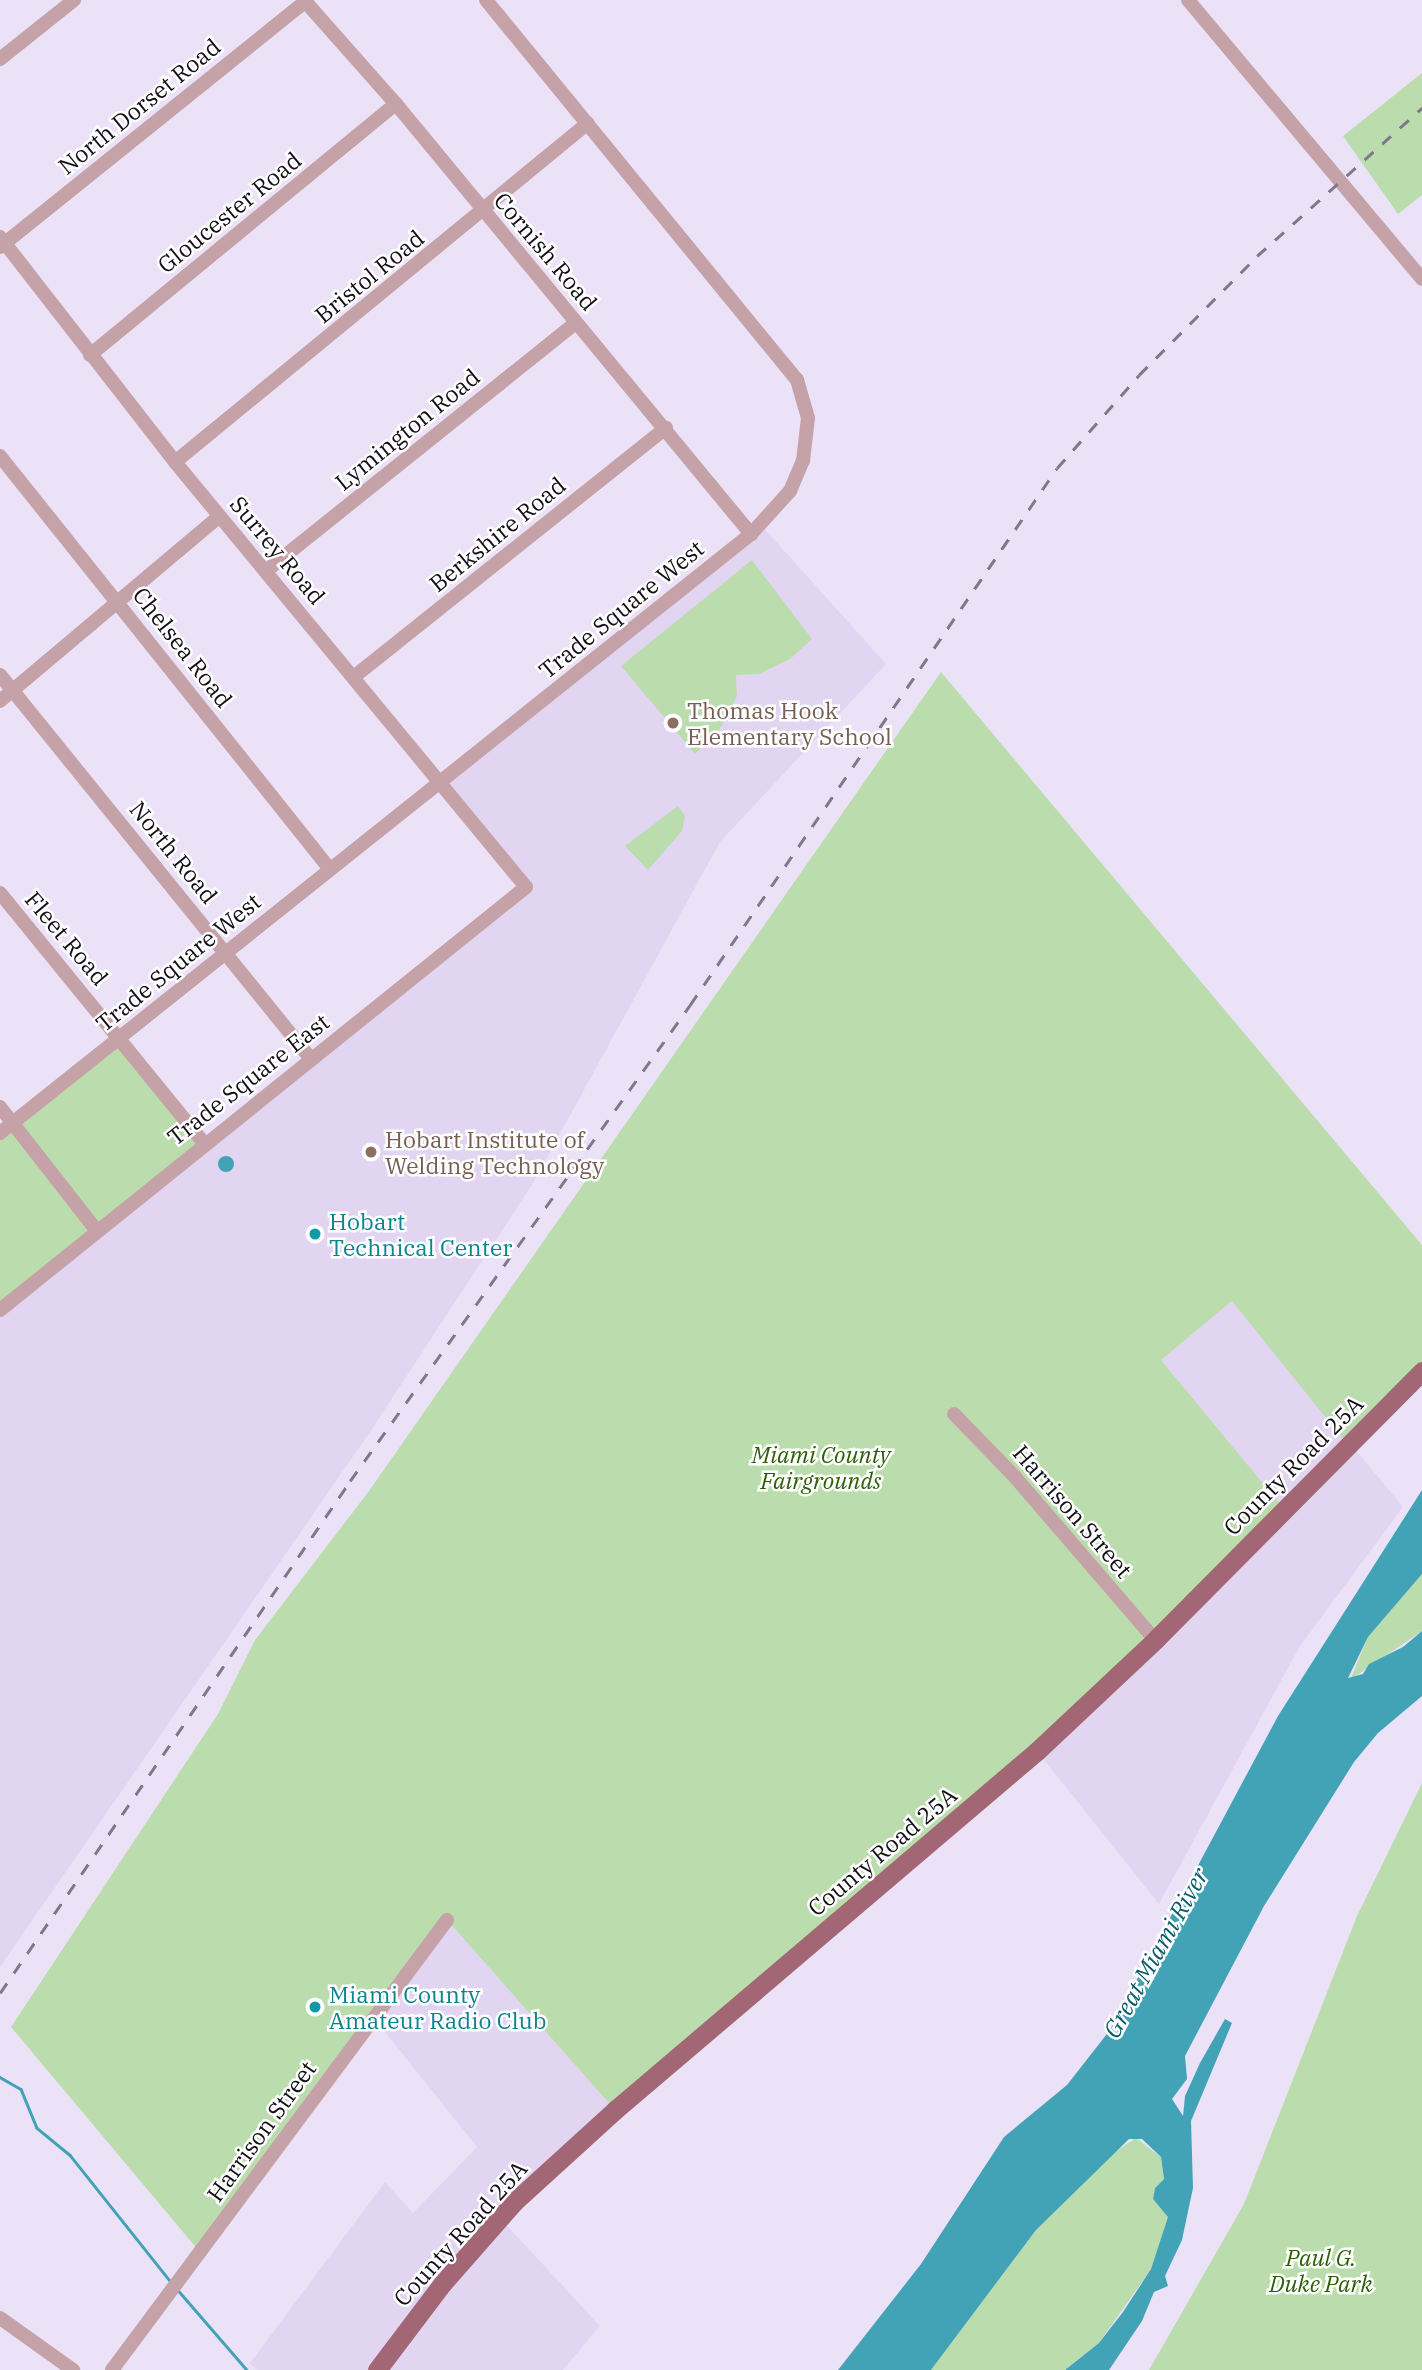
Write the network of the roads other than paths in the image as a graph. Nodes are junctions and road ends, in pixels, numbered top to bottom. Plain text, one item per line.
1 (74, 0) edge
2 (305, 0) edge
3 (486, 0) edge
4 (1188, 0) edge
5 (0, 60) edge
6 (396, 104) junction
7 (588, 123) junction
8 (484, 213) junction
9 (2, 243) edge
10 (1422, 279) edge
11 (576, 323) junction
12 (90, 355) junction
13 (666, 428) junction
14 (0, 456) edge
15 (175, 462) junction
16 (220, 516) junction
17 (751, 534) junction
18 (266, 571) junction
19 (118, 603) junction
20 (0, 675) edge
21 (355, 676) junction
22 (13, 691) junction
23 (0, 701) edge
24 (441, 781) junction
25 (329, 868) junction
26 (526, 887) joint
27 (0, 893) edge
28 (228, 954) junction
29 (120, 1037) junction
30 (311, 1059) junction
31 (0, 1107) edge
32 (13, 1123) junction
33 (0, 1133) edge
34 (204, 1143) junction
35 (96, 1230) junction
36 (0, 1310) edge
37 (1422, 1371) edge
38 (954, 1414) dead end
39 (1155, 1640) junction
40 (447, 1920) dead end
41 (0, 2319) edge
42 (73, 2370) edge
43 (112, 2370) edge
44 (377, 2370) edge

1 - 5 street
2 - 6 street, Cornish Road
2 - 9 street, North Dorset Road
3 - 7 street, Trade Square West
4 - 10 street
6 - 8 street, Cornish Road
6 - 12 street, Gloucester Road
7 - 8 street, Bristol Road
7 - 17 street, Trade Square West
8 - 11 street, Cornish Road
8 - 15 street, Bristol Road
9 - 12 street, Surrey Road
11 - 13 street, Cornish Road
11 - 18 street, Lymington Road
12 - 15 street, Surrey Road
13 - 17 street, Cornish Road
13 - 21 street, Berkshire Road
14 - 19 street, Chelsea Road
15 - 16 street, Surrey Road
16 - 18 street, Surrey Road
16 - 19 street
17 - 24 street, Trade Square West
18 - 21 street, Surrey Road
19 - 22 street
19 - 25 street, Chelsea Road
20 - 22 street, North Road
21 - 24 street, Surrey Road
22 - 23 street
22 - 28 street, North Road
24 - 25 street, Trade Square West
24 - 26 street, Surrey Road
25 - 28 street, Trade Square West
26 - 30 street, Trade Square East
27 - 29 street, Fleet Road
28 - 29 street, Trade Square West
28 - 30 street, North Road
29 - 32 street, Trade Square West
29 - 34 street, Fleet Road
30 - 34 street, Trade Square East
31 - 32 street
32 - 33 street, Trade Square West
32 - 35 street
34 - 35 street, Trade Square East
35 - 36 street, Trade Square East
37 - 39 main road, County Road 25A
38 - 39 street, Harrison Street
39 - 44 main road, County Road 25A
40 - 43 street, Harrison Street
41 - 42 street

